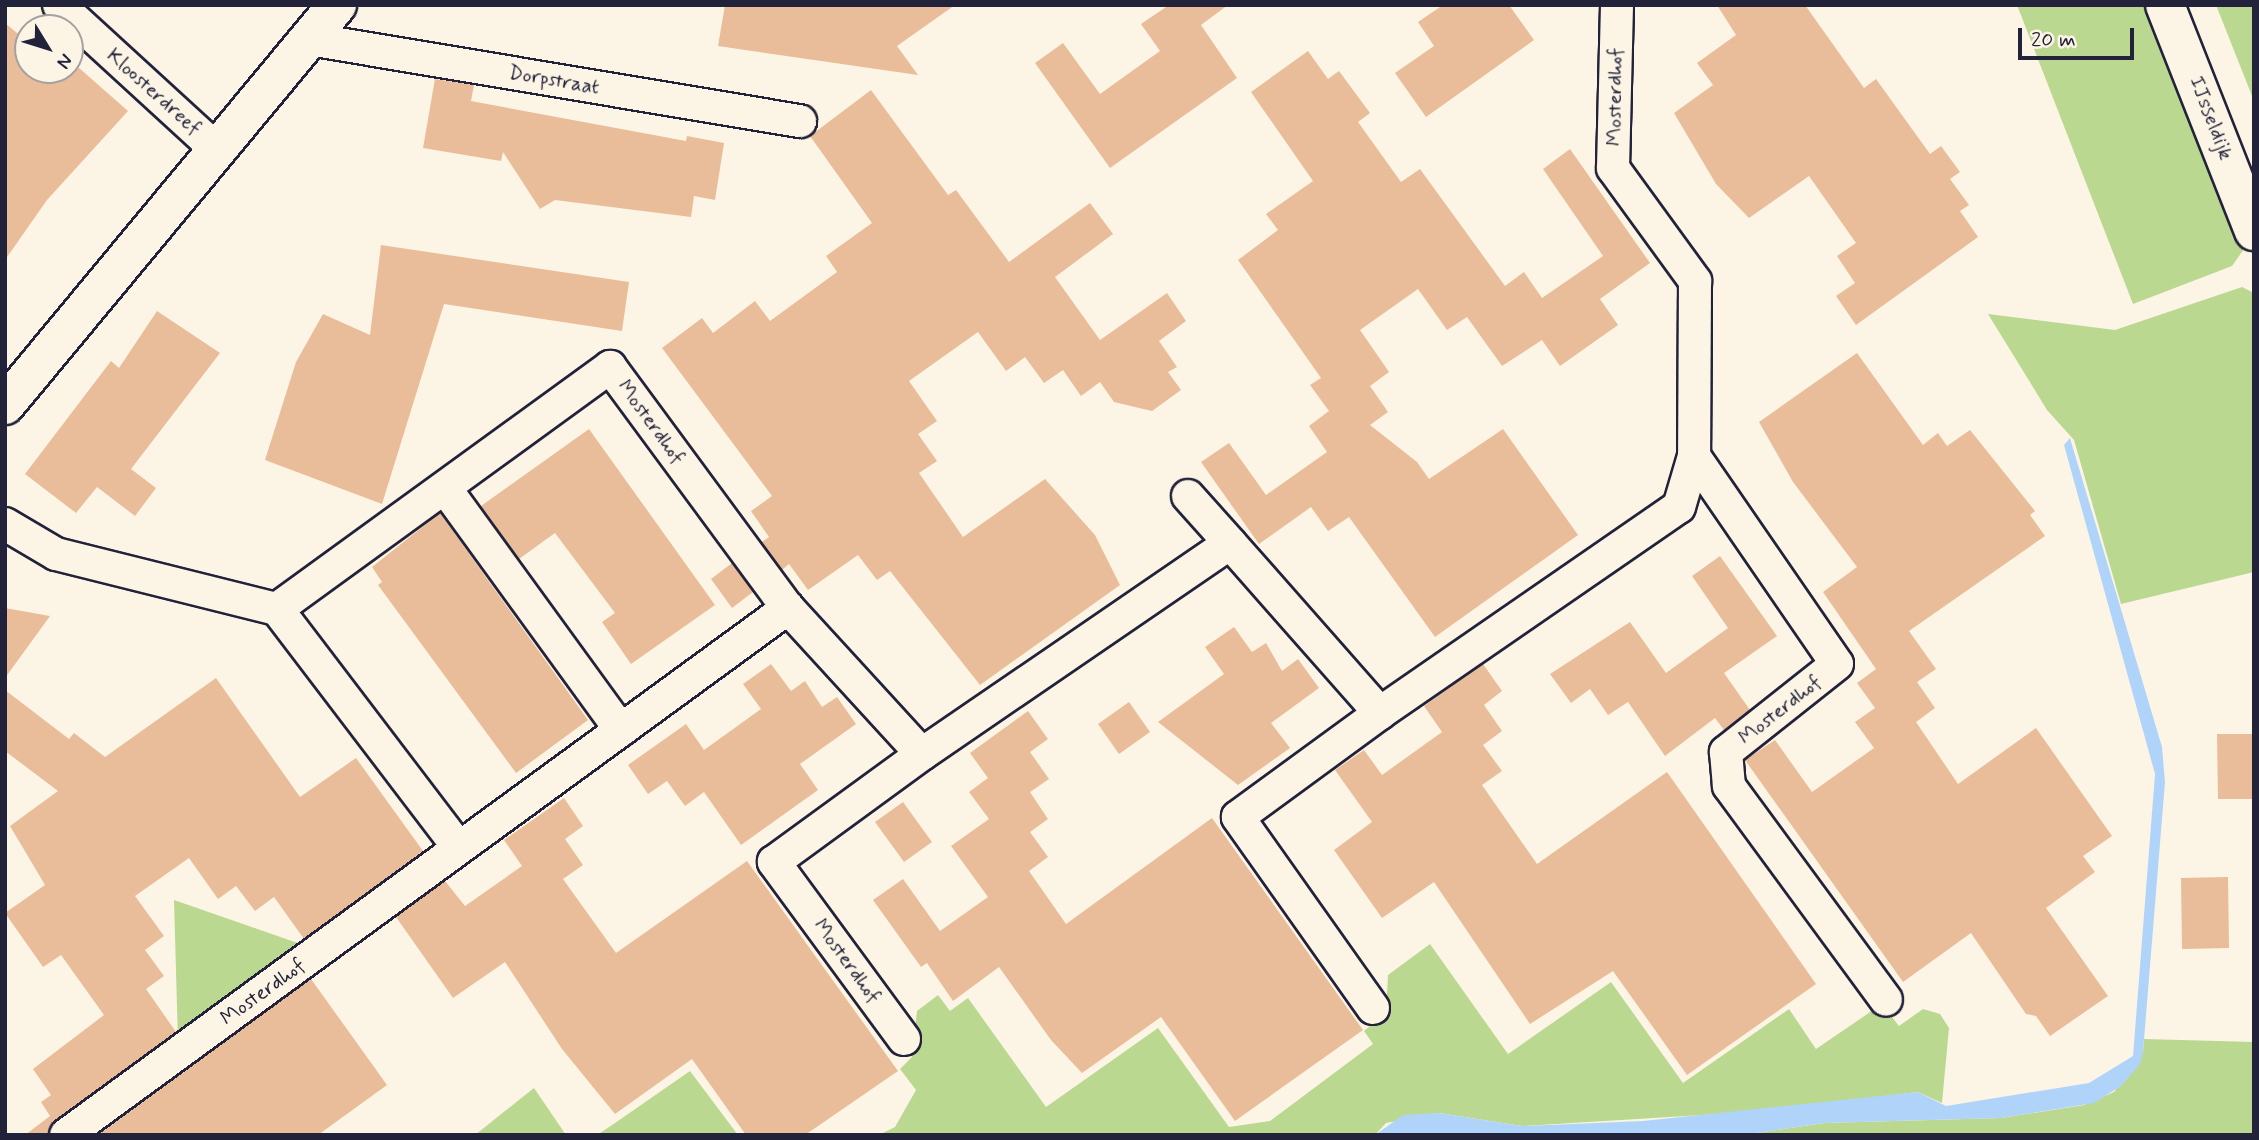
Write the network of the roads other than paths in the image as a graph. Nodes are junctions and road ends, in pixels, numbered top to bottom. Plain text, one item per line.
1 (59, 5) edge
2 (337, 5) edge
3 (1617, 5) edge
4 (2165, 5) edge
5 (309, 39) junction
6 (800, 121) dead end
7 (217, 149) junction
8 (2254, 231) edge
9 (5, 405) edge
10 (1694, 456) junction
11 (445, 488) junction
12 (1188, 496) dead end
13 (5, 524) edge
14 (1230, 543) junction
15 (788, 608) junction
16 (277, 609) junction
17 (1380, 713) junction
18 (621, 730) junction
19 (922, 754) junction
20 (459, 848) junction
21 (1886, 1000) dead end
22 (1373, 1008) dead end
23 (904, 1039) dead end
24 (66, 1135) edge

1 - 7 street, Kloosterdreef
2 - 5 street
3 - 10 street, Mosterdhof
4 - 8 street, IJsseldijk
5 - 6 street, Dorpstraat
5 - 7 street
7 - 9 street
10 - 17 street, Mosterdhof
10 - 21 street, Mosterdhof
11 - 15 street, Mosterdhof
11 - 16 street, Mosterdhof
11 - 18 street
12 - 14 street
13 - 16 street
14 - 17 street
14 - 19 street, Mosterdhof
15 - 18 street, Mosterdhof
15 - 19 street, Mosterdhof
16 - 20 street
17 - 22 street, Mosterdhof
18 - 20 street, Mosterdhof
19 - 23 street, Mosterdhof
20 - 24 street, Mosterdhof

